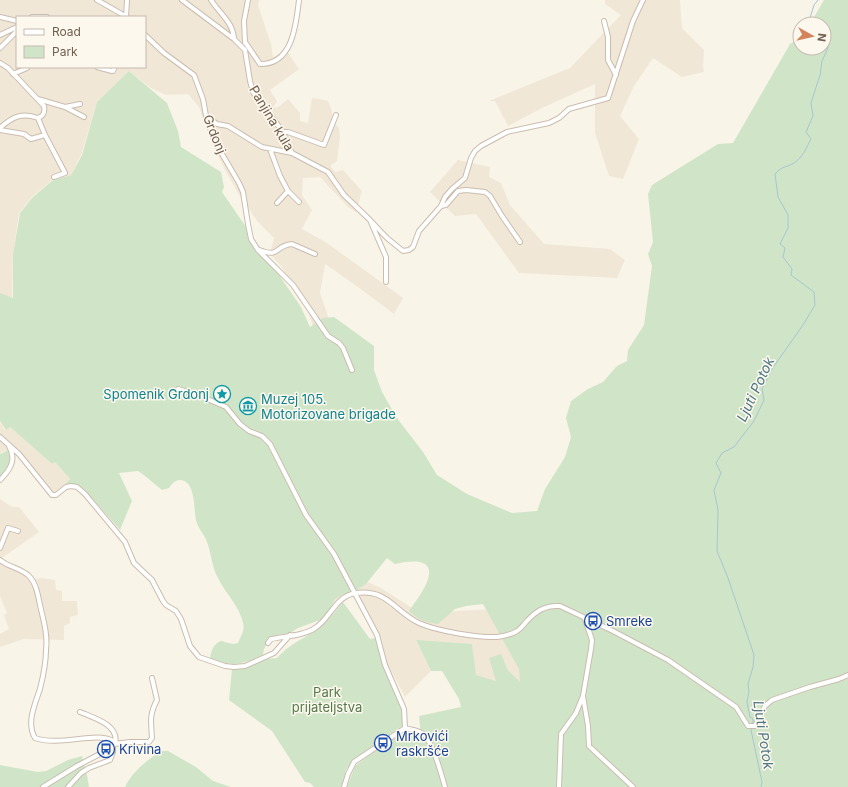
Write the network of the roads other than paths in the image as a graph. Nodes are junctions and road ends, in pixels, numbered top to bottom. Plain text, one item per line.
1 (97, 0) edge
2 (127, 0) edge
3 (182, 0) edge
4 (211, 0) edge
5 (248, 0) edge
6 (299, 0) edge
7 (643, 0) edge
8 (125, 16) edge
9 (127, 16) edge
10 (0, 17) edge
11 (16, 21) edge
12 (604, 21) dead end
13 (16, 28) edge
14 (16, 32) edge
15 (0, 35) edge
16 (146, 36) edge
17 (234, 39) junction
18 (245, 42) junction
19 (0, 48) edge
20 (245, 50) junction
21 (0, 63) edge
22 (27, 68) dead end
23 (102, 68) edge
24 (114, 68) edge
25 (13, 74) junction
26 (616, 75) junction
27 (38, 99) junction
28 (80, 104) dead end
29 (65, 107) junction
30 (336, 115) dead end
31 (206, 116) junction
32 (84, 117) dead end
33 (38, 118) junction
34 (0, 129) edge
35 (283, 132) junction
36 (45, 135) junction
37 (270, 149) junction
38 (292, 153) junction
39 (54, 177) dead end
40 (288, 191) junction
41 (299, 202) dead end
42 (277, 203) dead end
43 (441, 206) junction
44 (370, 220) junction
45 (520, 242) dead end
46 (258, 250) junction
47 (314, 254) dead end
48 (386, 282) dead end
49 (352, 370) dead end
50 (178, 390) dead end
51 (0, 436) edge
52 (8, 442) junction
53 (0, 480) edge
54 (18, 531) dead end
55 (0, 548) edge
56 (0, 560) edge
57 (354, 593) junction
58 (585, 619) junction
59 (290, 635) junction
60 (268, 643) dead end
61 (848, 675) edge
62 (152, 678) dead end
63 (583, 696) junction
64 (80, 712) dead end
65 (405, 728) junction
66 (114, 745) junction
67 (43, 787) edge
68 (68, 787) edge
69 (344, 787) edge
70 (446, 787) edge
71 (559, 787) edge
72 (633, 787) edge

1 - 8 street
2 - 9 street
3 - 17 street
4 - 17 street
5 - 18 street, Panjina kula
6 - 18 street
7 - 26 street
10 - 11 street
12 - 26 street
13 - 15 street
14 - 19 street
16 - 31 street, Grdonj
17 - 20 street
18 - 20 street, Panjina kula
20 - 35 street, Panjina kula
21 - 25 street
22 - 25 street
23 - 24 street
25 - 27 street
26 - 43 street
27 - 29 street
27 - 33 street
28 - 29 street
29 - 32 street
30 - 35 street
31 - 37 street
31 - 46 street, Grdonj
33 - 34 street
33 - 36 street
34 - 36 street
35 - 38 street, Panjina kula
36 - 39 street
37 - 38 street
37 - 40 street
38 - 44 street, Panjina kula
40 - 41 street
40 - 42 street
43 - 44 street
43 - 45 street
44 - 48 street, Panjina kula
46 - 47 street
46 - 49 street
50 - 57 street
51 - 52 street
52 - 53 street
52 - 59 street
54 - 55 street
56 - 66 street
57 - 58 street
57 - 59 street
57 - 65 street
58 - 61 street
58 - 63 street
59 - 60 street
62 - 66 street
63 - 71 street
63 - 72 street
64 - 66 street
65 - 69 street
65 - 70 street
66 - 67 street
66 - 68 street

